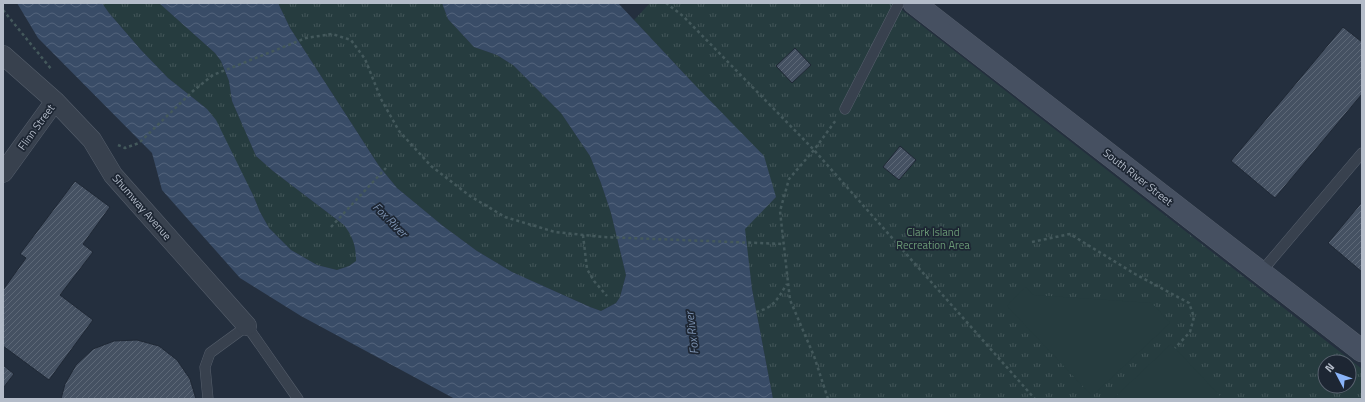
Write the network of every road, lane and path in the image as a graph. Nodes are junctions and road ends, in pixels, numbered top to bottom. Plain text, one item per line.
1 (666, 3) edge
2 (899, 3) edge
3 (914, 3) edge
4 (3, 55) edge
5 (55, 101) junction
6 (845, 109) joint
7 (139, 143) dead end
8 (814, 150) junction
9 (1362, 153) edge
10 (386, 168) dead end
11 (3, 173) edge
12 (331, 228) dead end
13 (583, 235) junction
14 (1032, 242) dead end
15 (784, 244) junction
16 (1261, 272) junction
17 (788, 283) junction
18 (607, 296) dead end
19 (756, 312) dead end
20 (247, 326) junction
21 (1175, 348) dead end
22 (1362, 351) edge
23 (208, 399) edge
24 (298, 399) edge
25 (828, 399) edge
26 (1034, 399) edge

1 - 8 path
2 - 6 lane
3 - 16 main road, South River Street
4 - 5 street, Shumway Avenue
5 - 11 street, Flinn Street
5 - 20 street, Shumway Avenue
6 - 8 path
7 - 13 path
8 - 15 path
8 - 26 path
9 - 16 lane
10 - 12 path
13 - 15 path
13 - 18 path
14 - 21 path
15 - 17 path
16 - 22 main road, South River Street
17 - 19 path
17 - 25 path
20 - 23 lane
20 - 24 lane

